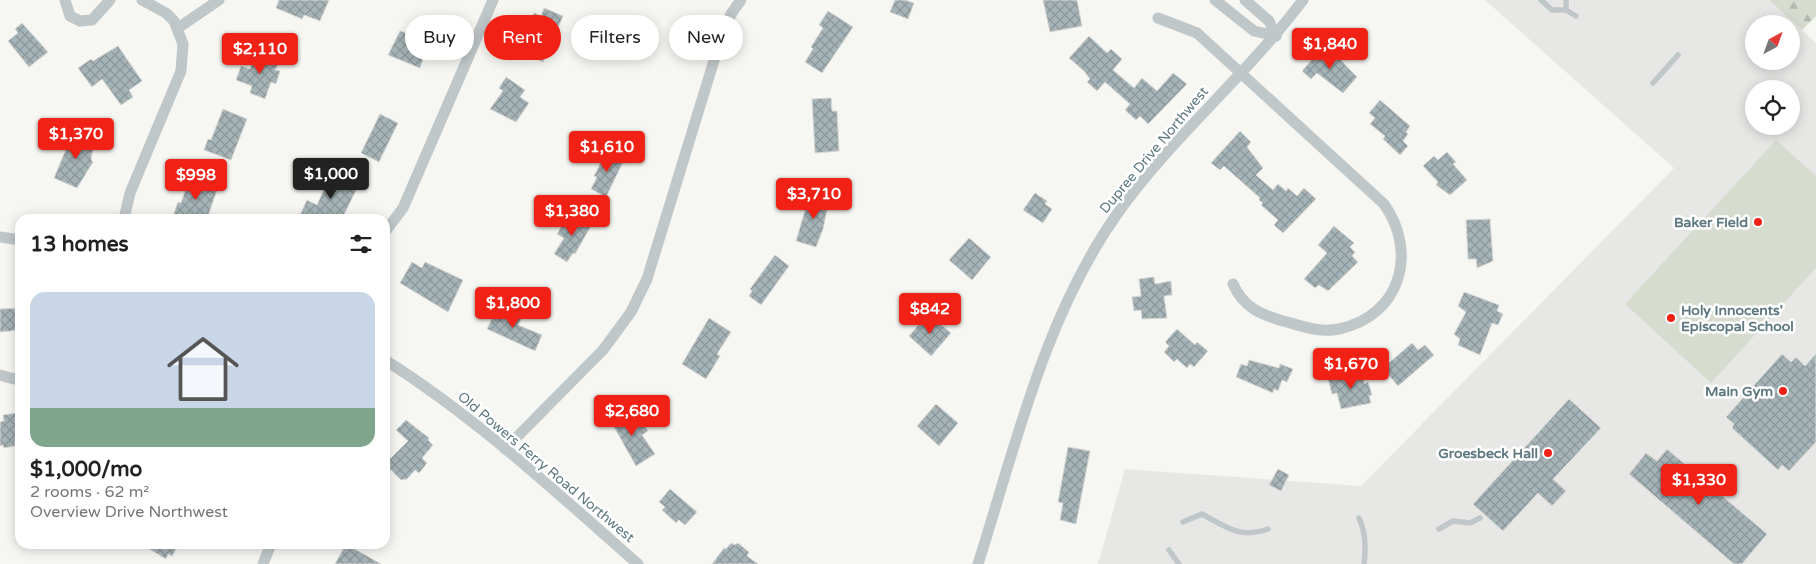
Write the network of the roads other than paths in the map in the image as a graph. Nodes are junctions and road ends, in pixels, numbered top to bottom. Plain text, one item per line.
1 (65, 0) edge
2 (110, 0) edge
3 (142, 0) edge
4 (219, 0) edge
5 (493, 0) edge
6 (741, 0) edge
7 (1215, 0) edge
8 (1246, 0) edge
9 (1303, 0) edge
10 (1541, 0) edge
11 (1566, 0) edge
12 (1566, 10) junction
13 (1576, 16) dead end
14 (1158, 18) dead end
15 (178, 28) junction
16 (1276, 36) junction
17 (1678, 55) dead end
18 (1241, 73) junction
19 (1653, 84) dead end
20 (125, 214) edge
21 (390, 225) edge
22 (0, 237) edge
23 (15, 239) edge
24 (1234, 284) dead end
25 (390, 367) edge
26 (0, 374) edge
27 (15, 378) edge
28 (505, 449) junction
29 (1358, 518) dead end
30 (1480, 518) dead end
31 (1183, 522) dead end
32 (1439, 529) dead end
33 (1268, 530) dead end
34 (269, 549) edge
35 (1169, 550) dead end
36 (263, 564) edge
37 (638, 564) edge
38 (978, 564) edge
39 (1178, 564) edge
40 (1364, 564) edge

1 - 2 street
3 - 15 street
4 - 15 street
5 - 21 street
6 - 28 street
7 - 16 street
8 - 16 street
9 - 16 street, Dupree Drive Northwest
10 - 12 lane
11 - 12 lane
12 - 13 lane
14 - 18 street
15 - 20 street
16 - 18 street, Dupree Drive Northwest
17 - 19 lane
18 - 24 street
18 - 38 street, Dupree Drive Northwest
22 - 23 street
25 - 28 street, Old Powers Ferry Road Northwest
26 - 27 street
28 - 37 street, Old Powers Ferry Road Northwest
29 - 40 lane
30 - 32 lane
31 - 33 lane
34 - 36 street
35 - 39 lane

